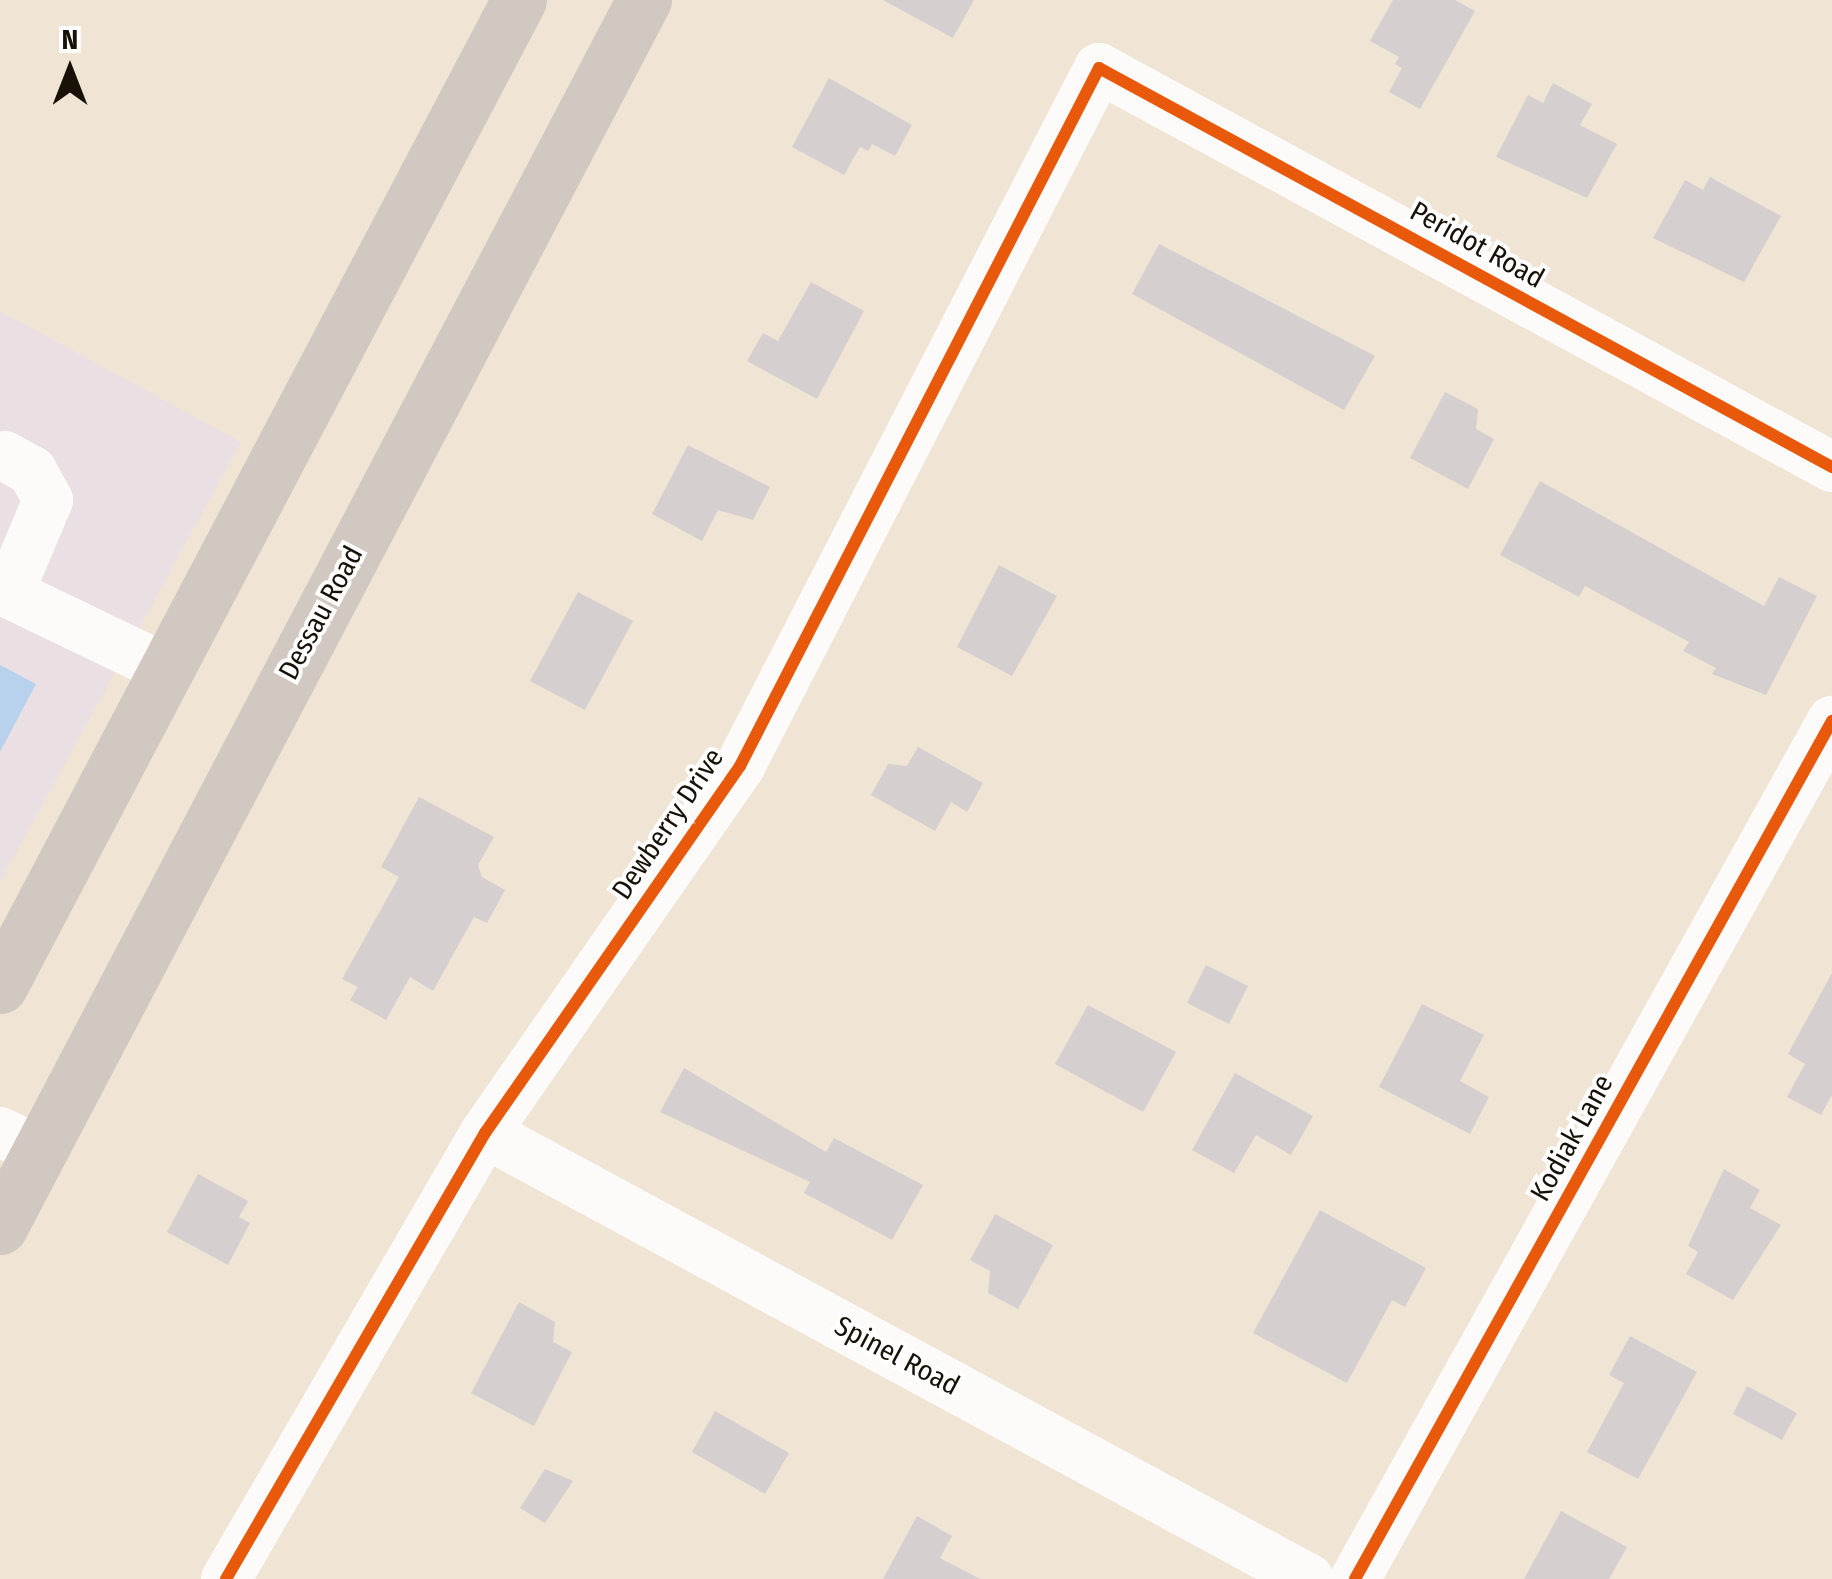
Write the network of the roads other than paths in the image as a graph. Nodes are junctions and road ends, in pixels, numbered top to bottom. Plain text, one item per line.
1 (520, 0) edge
2 (644, 0) edge
3 (1099, 68) joint
4 (4, 456) dead end
5 (1832, 467) edge
6 (5, 591) edge
7 (168, 670) junction
8 (1832, 721) edge
9 (0, 986) edge
10 (485, 1133) junction
11 (19, 1141) edge
12 (0, 1226) edge
13 (226, 1579) edge
14 (1310, 1579) edge
15 (1355, 1579) edge

1 - 7 main road
2 - 11 main road, Dessau Road
3 - 5 street, Peridot Road
3 - 10 street, Dewberry Drive
4 - 6 street
6 - 7 street
7 - 9 main road
8 - 15 street, Kodiak Lane
10 - 13 street, Dewberry Drive
10 - 14 street, Spinel Road
11 - 12 main road, Dessau Road

